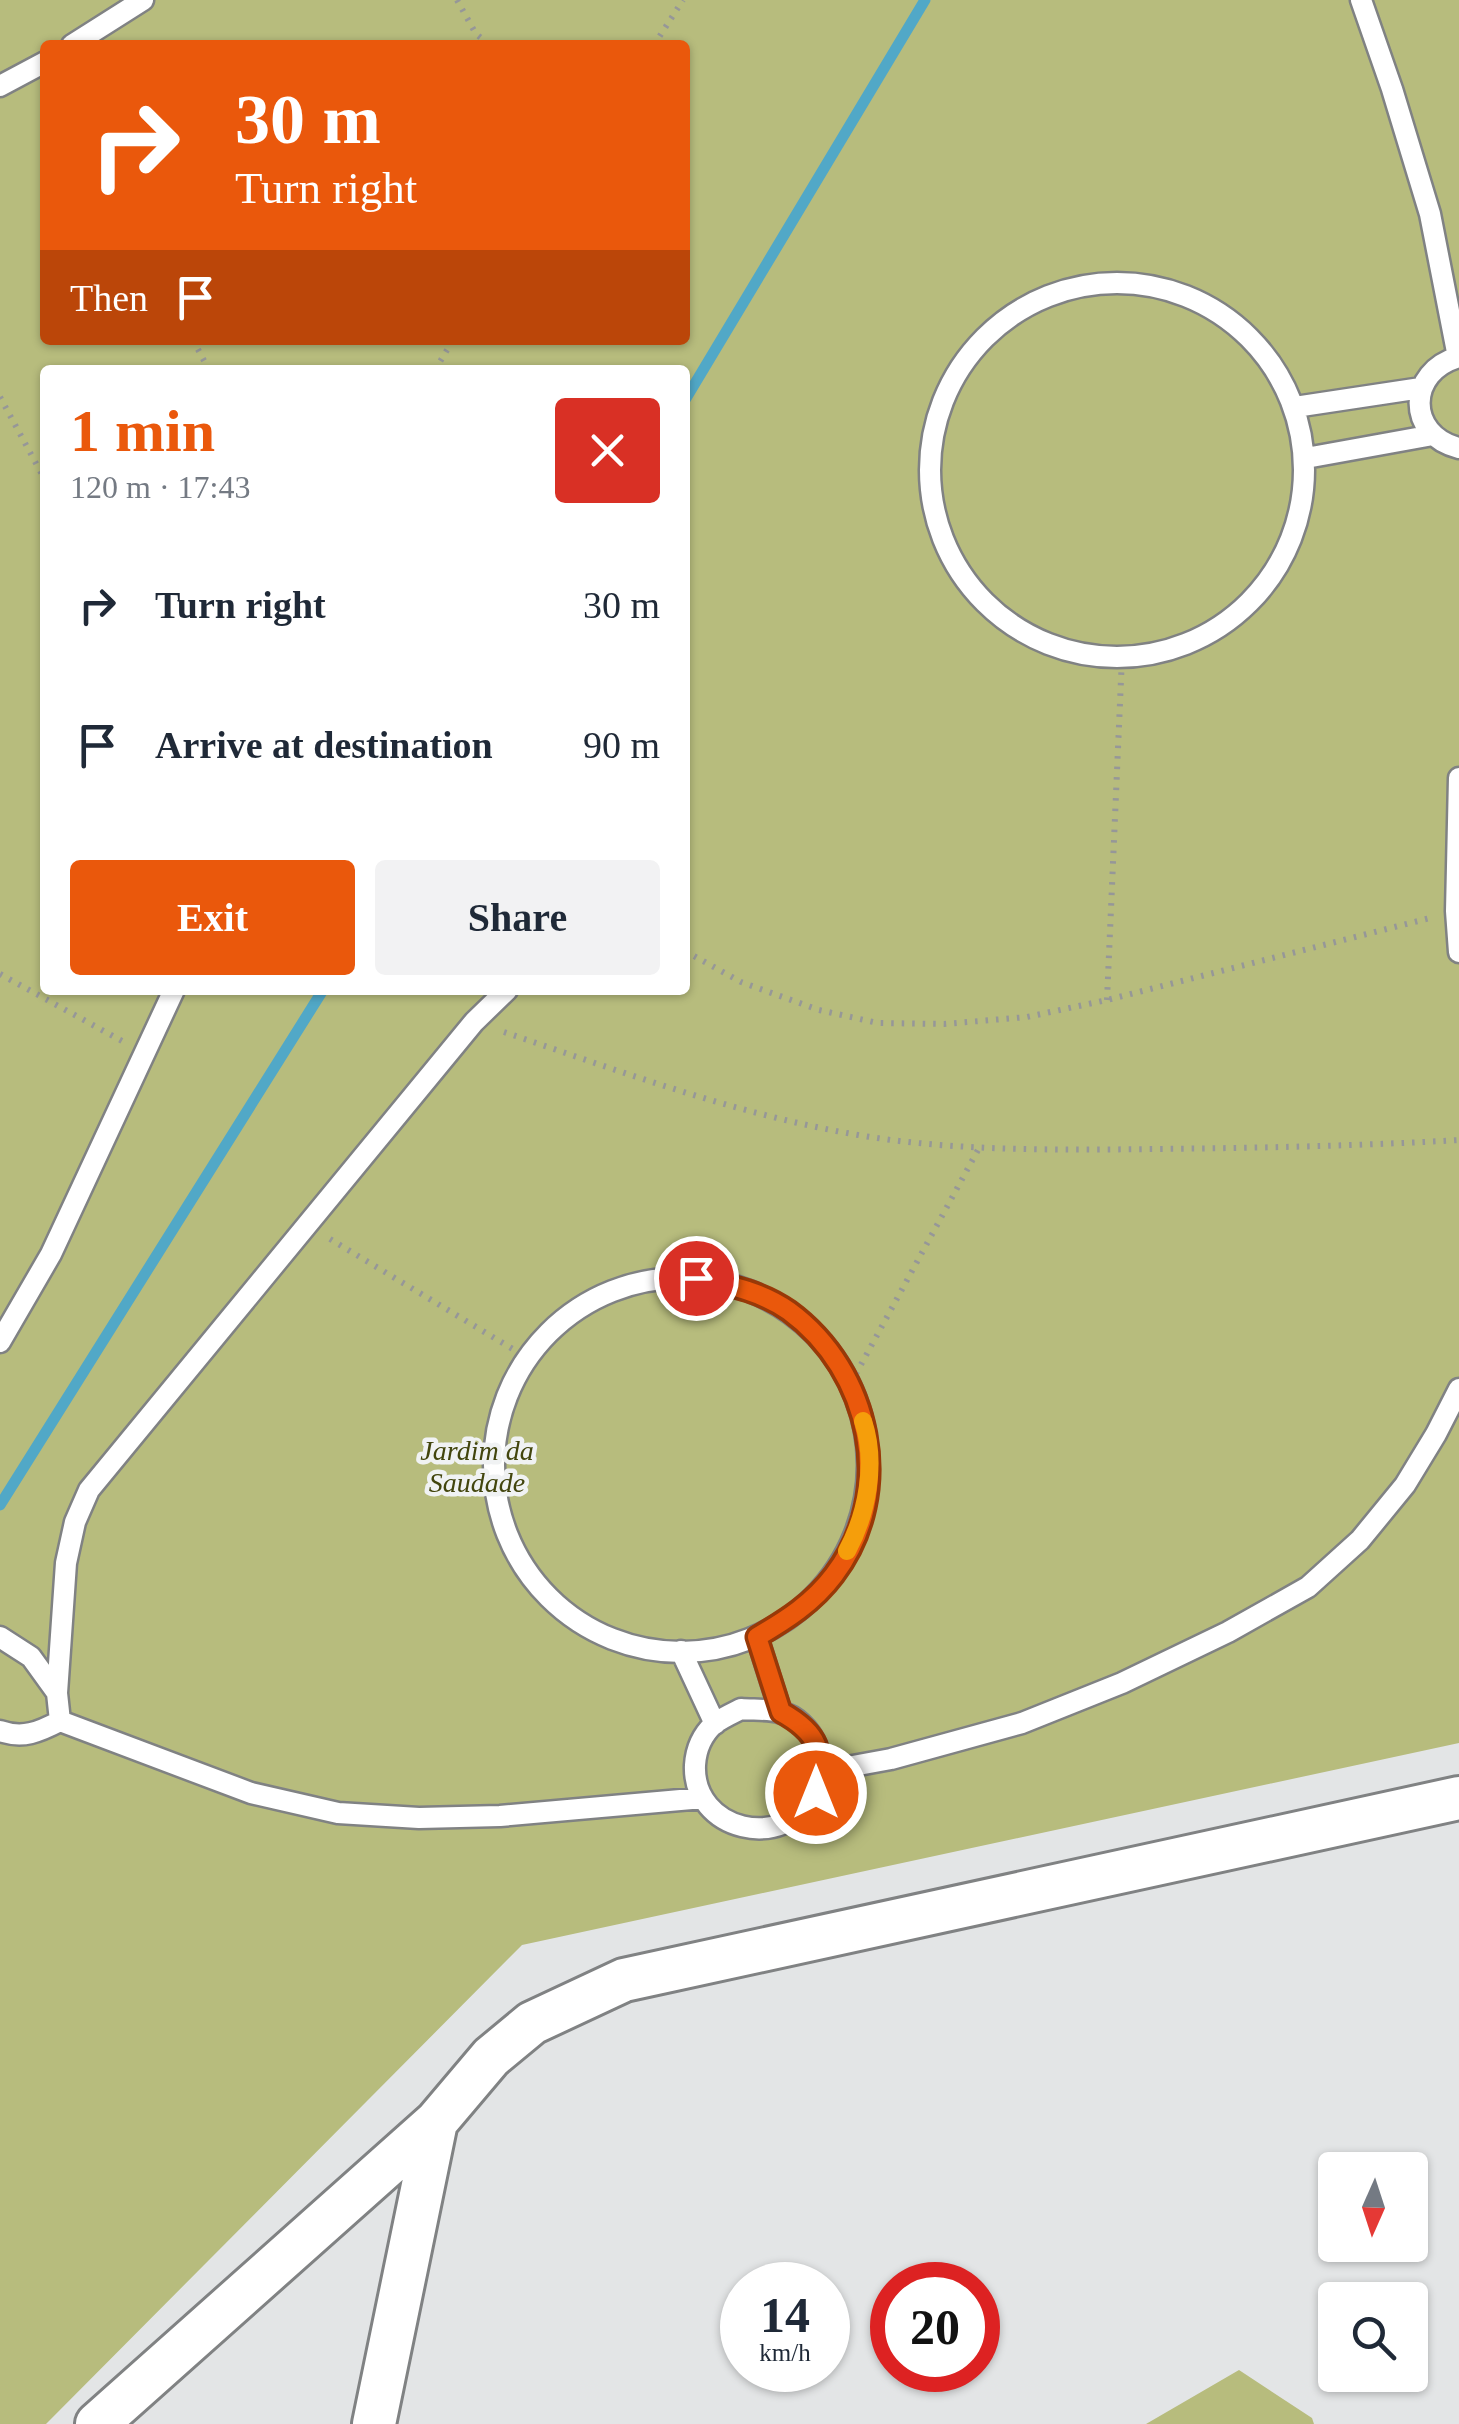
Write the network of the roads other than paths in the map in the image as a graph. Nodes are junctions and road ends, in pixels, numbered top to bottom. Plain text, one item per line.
1 (143, 0) edge
2 (1361, 0) edge
3 (80, 40) edge
4 (40, 65) edge
5 (0, 86) edge
6 (1459, 357) edge
7 (1421, 388) junction
8 (1295, 407) junction
9 (1432, 435) junction
10 (1459, 448) edge
11 (1306, 458) junction
12 (1459, 778) edge
13 (1459, 952) edge
14 (172, 995) edge
15 (502, 995) edge
16 (0, 1342) edge
17 (1459, 1389) edge
18 (0, 1637) edge
19 (757, 1637) junction
20 (680, 1651) junction
21 (57, 1692) junction
22 (781, 1712) junction
23 (60, 1722) junction
24 (715, 1724) junction
25 (0, 1731) edge
26 (820, 1772) junction
27 (703, 1798) junction
28 (1459, 1798) edge
29 (436, 2122) junction
30 (97, 2424) edge
31 (374, 2424) edge

1 - 3 lane
2 - 6 lane
4 - 5 lane
6 - 7 lane
7 - 8 lane
7 - 9 lane
8 - 11 lane
8 - 11 lane
9 - 10 lane
9 - 11 lane
12 - 13 lane
14 - 16 lane
15 - 21 lane
17 - 26 lane
18 - 21 lane
19 - 20 lane
19 - 20 lane
19 - 22 lane
20 - 24 lane
21 - 23 lane
22 - 24 lane
22 - 26 lane
23 - 25 lane
23 - 27 lane
24 - 27 lane
26 - 27 lane
28 - 29 street
29 - 30 street
29 - 31 street

